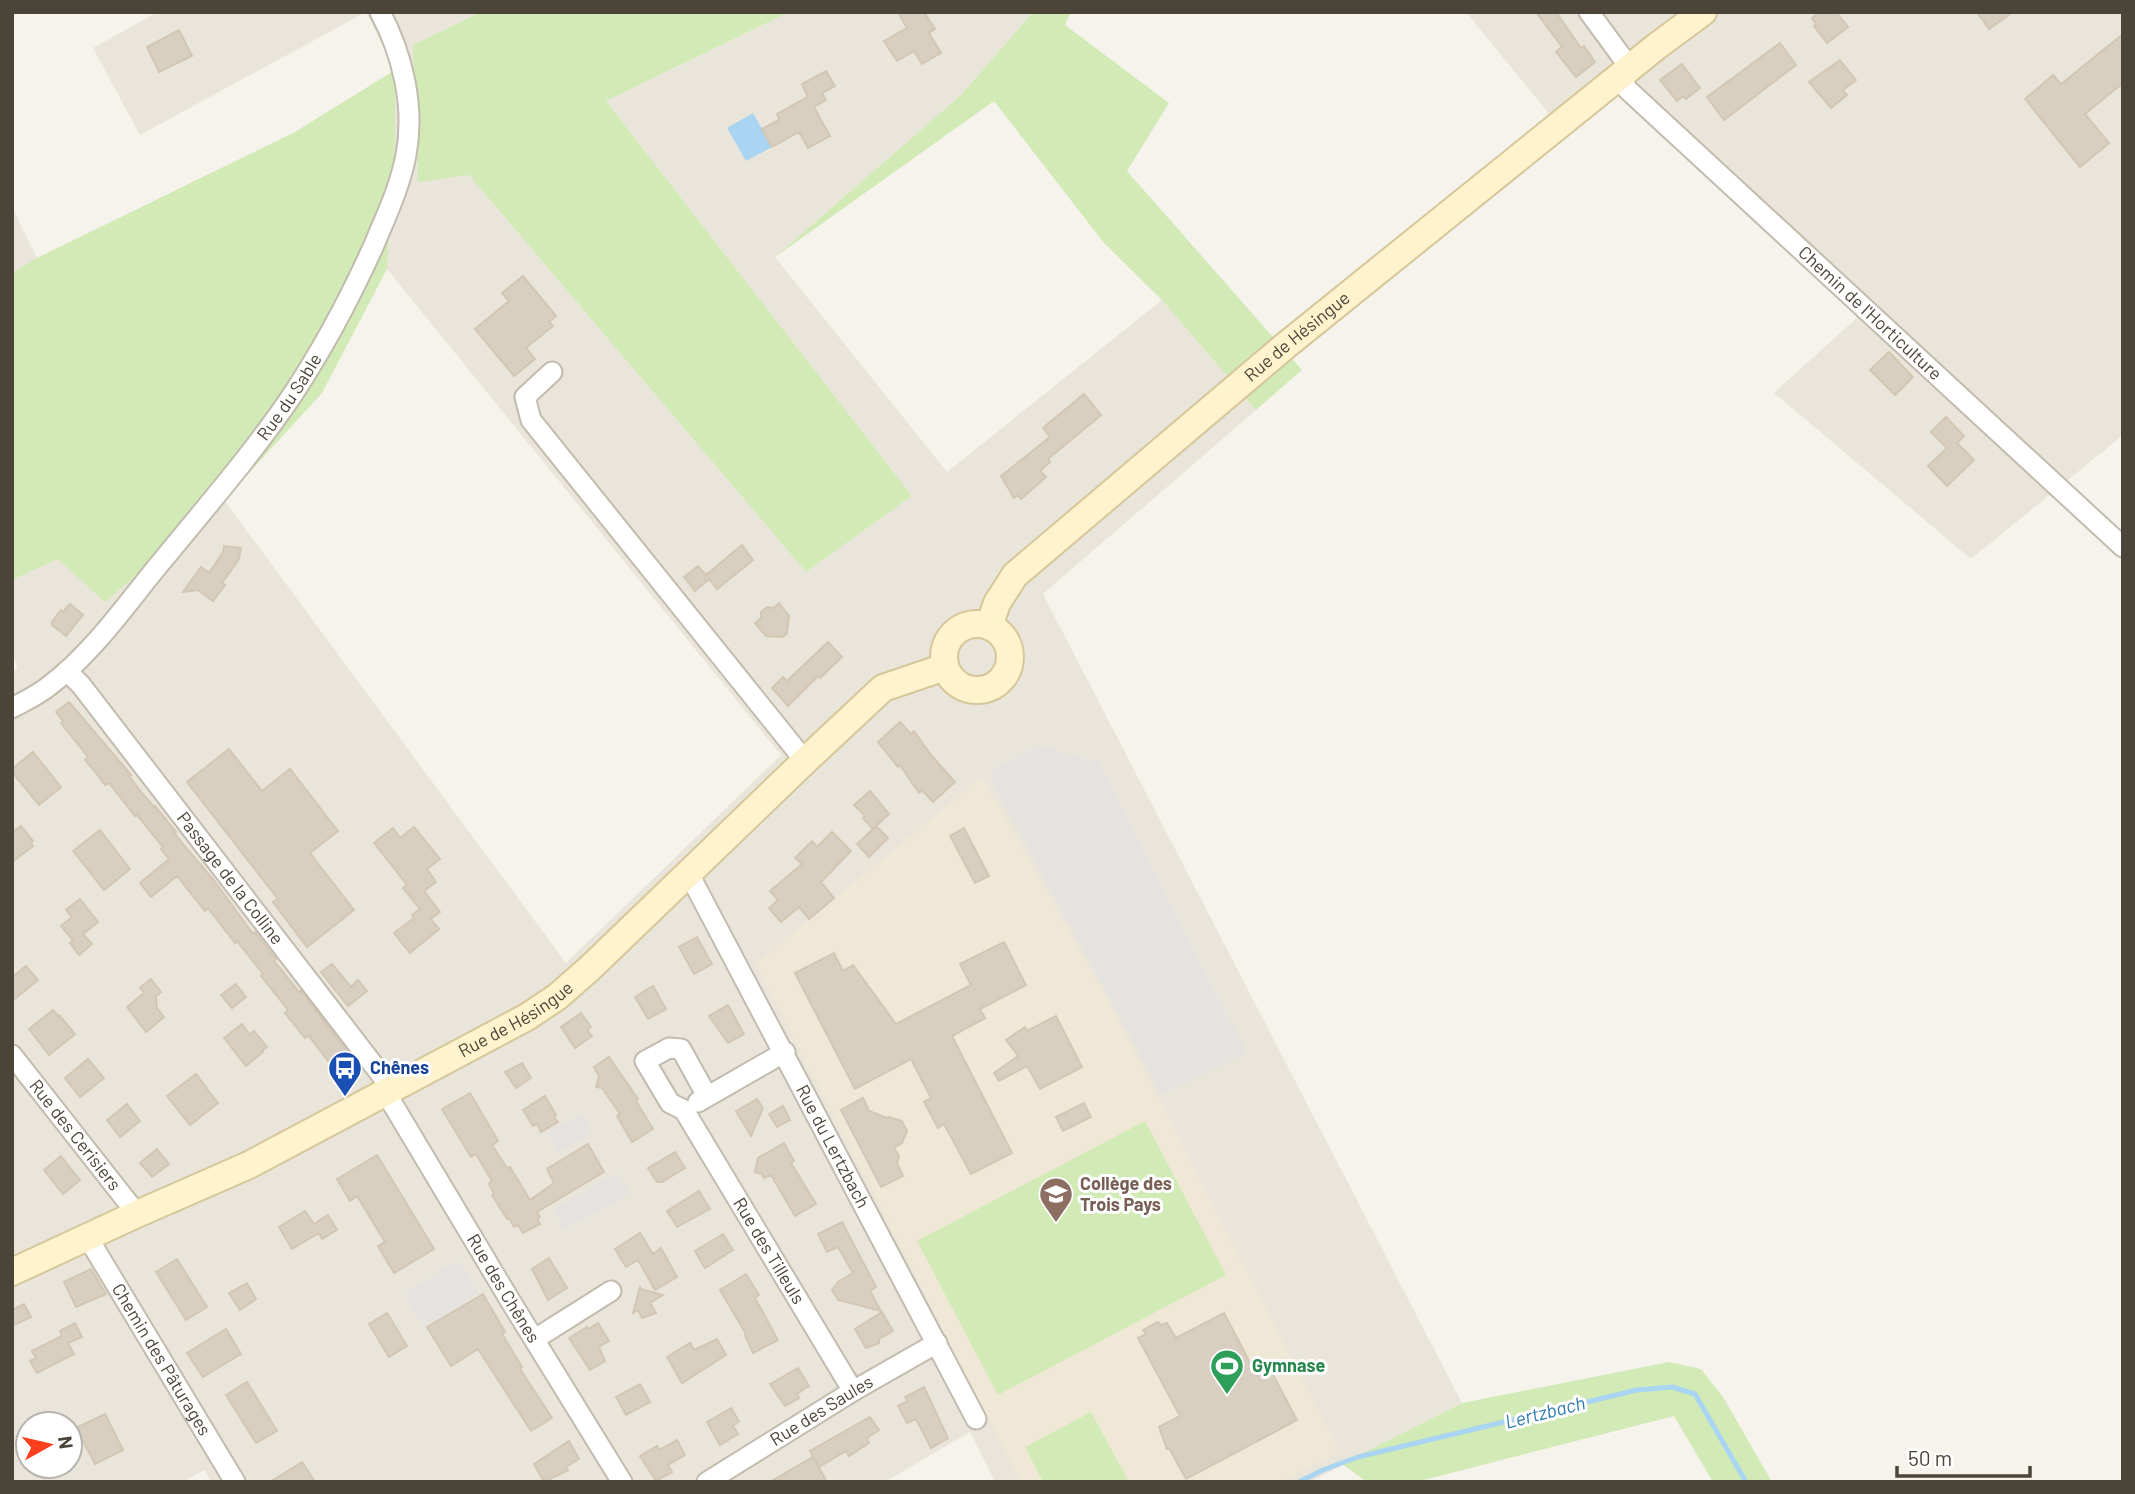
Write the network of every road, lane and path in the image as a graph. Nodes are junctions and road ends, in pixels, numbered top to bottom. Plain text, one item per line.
1 (380, 12) edge
2 (1589, 12) edge
3 (1703, 12) edge
4 (1625, 72) junction
5 (552, 372) dead end
6 (2123, 547) edge
7 (989, 626) junction
8 (945, 667) junction
9 (67, 671) junction
10 (12, 708) edge
11 (805, 761) junction
12 (689, 874) junction
13 (785, 1052) junction
14 (12, 1055) edge
15 (389, 1091) junction
16 (707, 1096) junction
17 (684, 1110) junction
18 (137, 1214) junction
19 (88, 1238) junction
20 (12, 1272) edge
21 (611, 1291) dead end
22 (535, 1339) junction
23 (937, 1343) junction
24 (853, 1391) junction
25 (976, 1419) dead end
26 (235, 1482) edge
27 (622, 1482) edge
28 (707, 1482) edge

1 - 9 street, Rue du Sable
2 - 4 street, Chemin de l'Horticulture
3 - 4 main road, Rue de Hésingue
4 - 6 street, Chemin de l'Horticulture
4 - 7 main road, Rue de Hésingue
5 - 11 street
7 - 8 main road
7 - 8 main road
8 - 11 main road, Rue de Hésingue
9 - 10 street, Rue du Sable
9 - 15 street, Passage de la Colline
11 - 12 main road, Rue de Hésingue
12 - 13 street, Rue du Lertzbach
12 - 15 main road, Rue de Hésingue
13 - 16 street
13 - 23 street, Rue du Lertzbach
14 - 18 street, Rue des Cerisiers
15 - 18 main road, Rue de Hésingue
15 - 22 street, Rue des Chênes
16 - 17 street
16 - 17 street, Rue des Tilleuls
17 - 24 street, Rue des Tilleuls
18 - 19 main road, Rue de Hésingue
19 - 20 main road, Rue de Hésingue
19 - 26 street, Chemin des Pâturages
21 - 22 street
22 - 27 street, Rue des Chênes
23 - 24 street, Rue des Saules
23 - 25 street, Rue du Lertzbach
24 - 28 street, Rue des Saules

